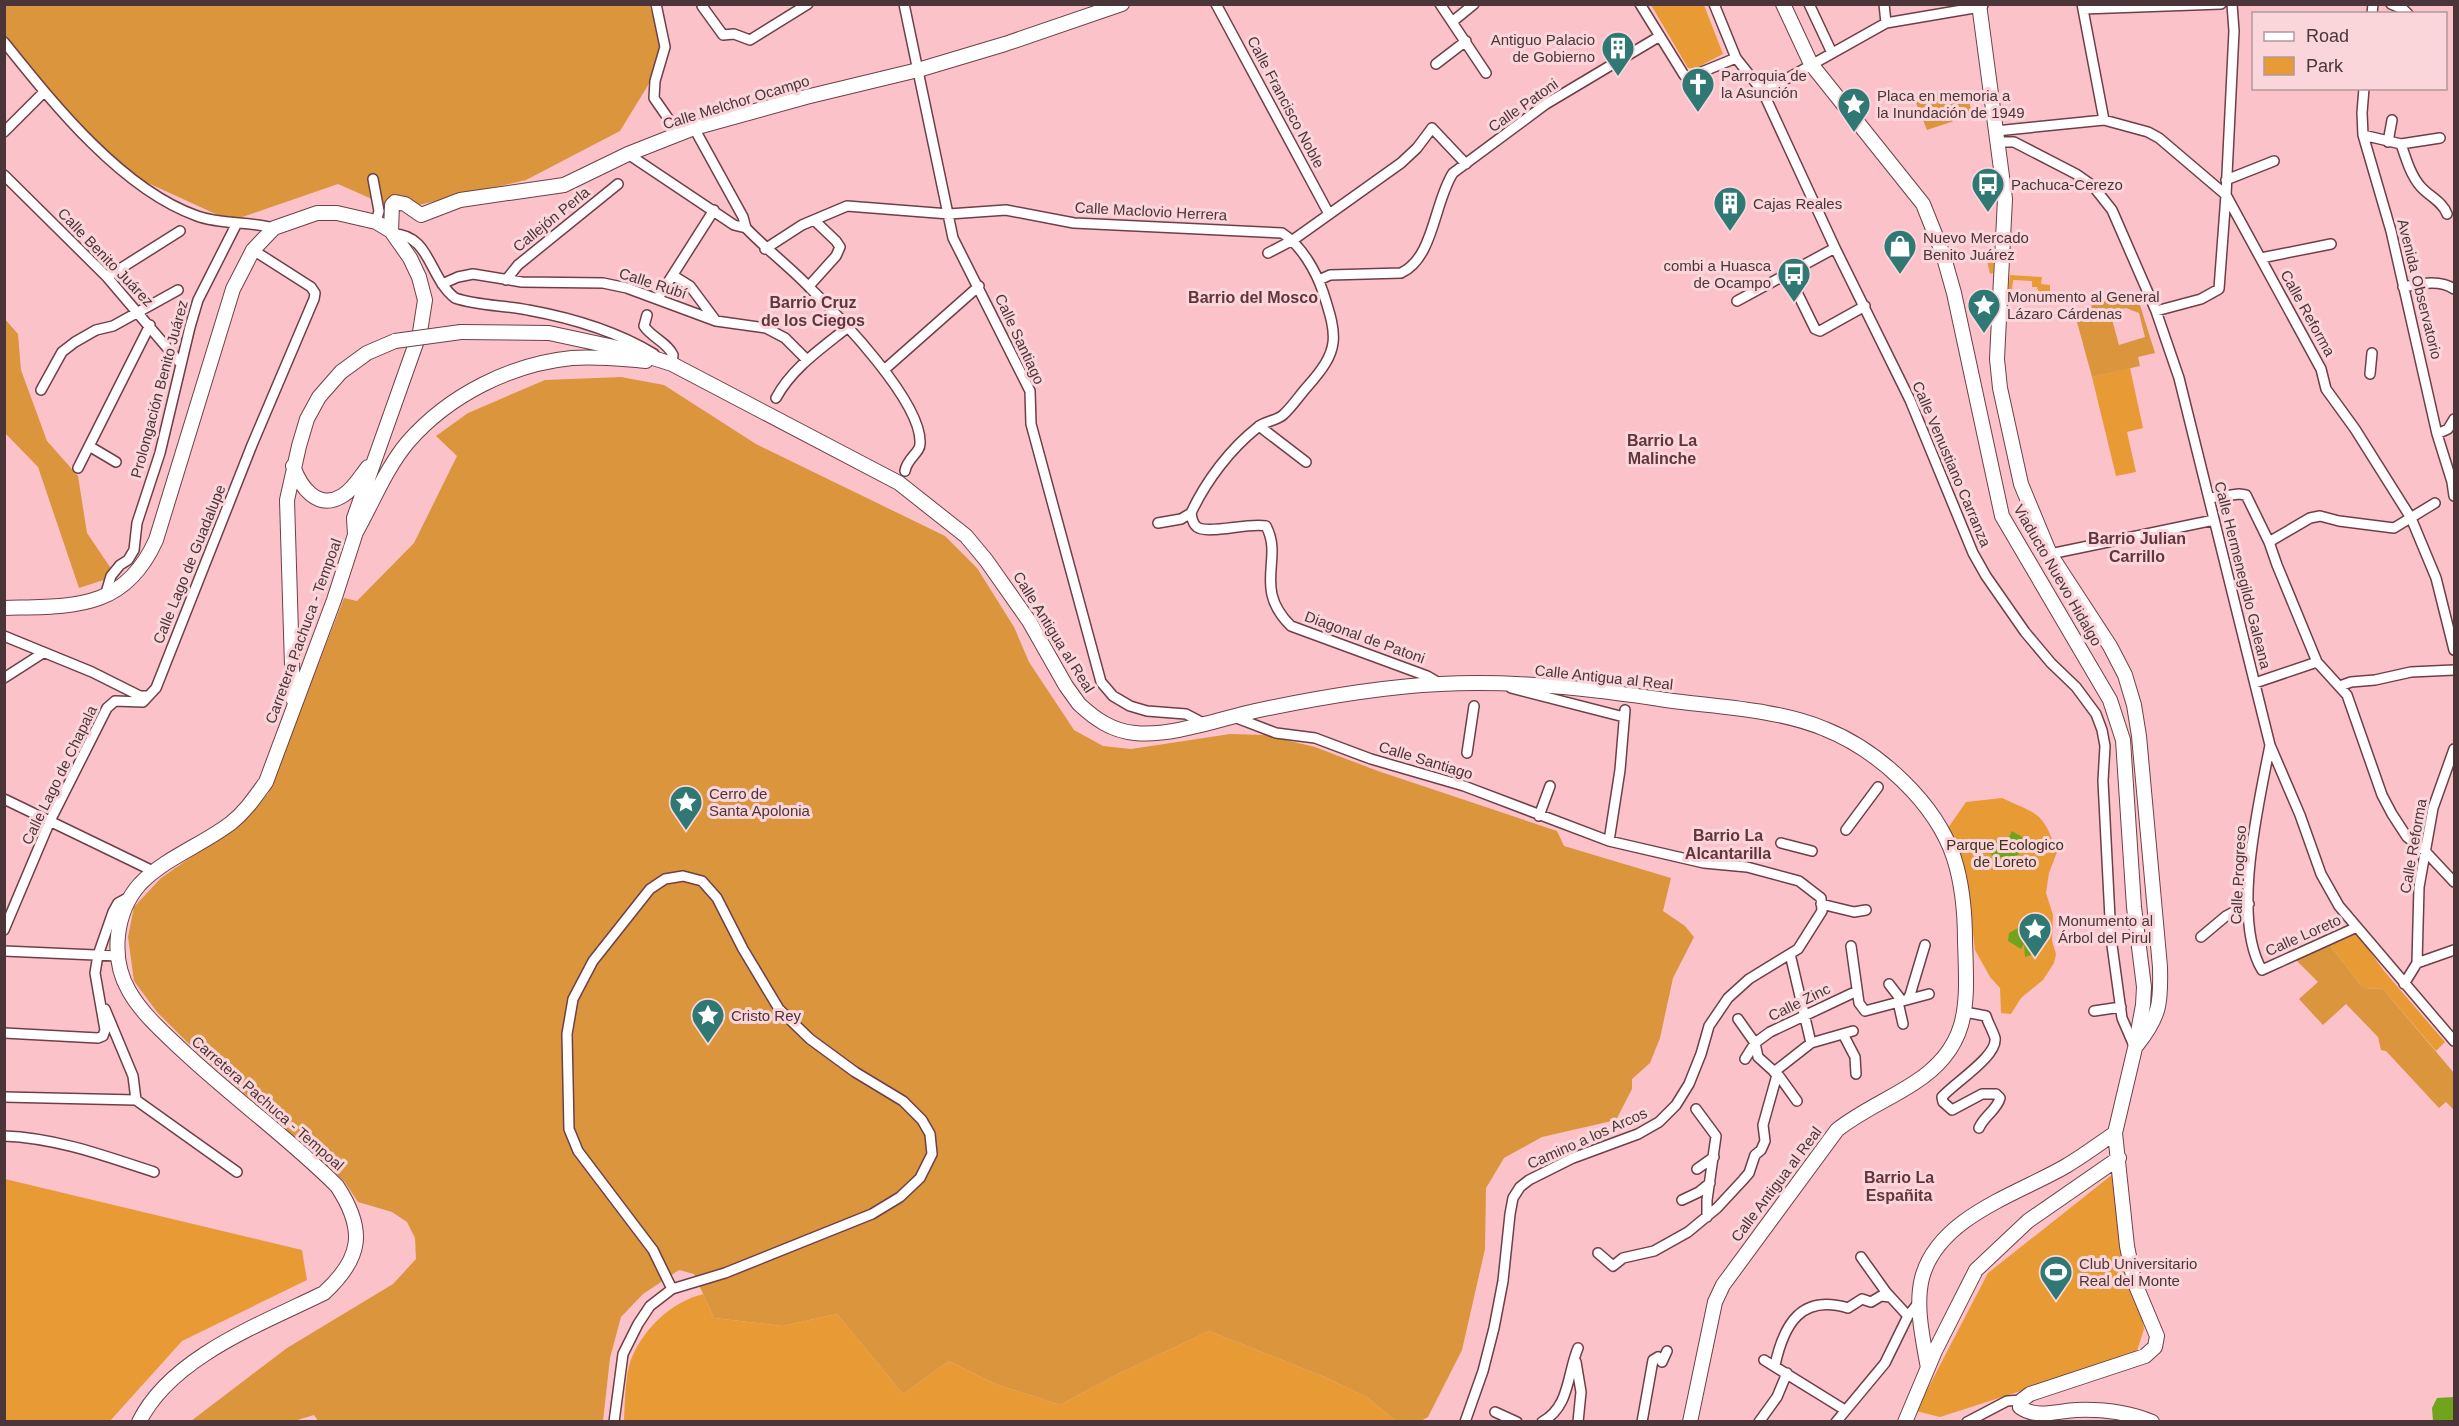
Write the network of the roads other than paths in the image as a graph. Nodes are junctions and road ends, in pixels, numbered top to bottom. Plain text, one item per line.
1 (656, 4) edge
2 (808, 4) edge
3 (1122, 4) edge
4 (1216, 4) edge
5 (1440, 4) edge
6 (1474, 4) edge
7 (1640, 4) edge
8 (1714, 4) edge
9 (1783, 4) edge
10 (1809, 4) edge
11 (1884, 4) edge
12 (2221, 4) edge
13 (2232, 4) edge
14 (2391, 4) edge
15 (1981, 5) edge
16 (702, 6) dead end
17 (907, 6) edge
18 (2082, 7) edge
19 (2405, 12) edge
20 (1452, 22) junction
21 (1886, 23) junction
22 (1660, 36) junction
23 (1466, 41) junction
24 (4, 42) edge
25 (1832, 53) junction
26 (1736, 58) junction
27 (1436, 64) dead end
28 (1811, 64) junction
29 (918, 70) junction
30 (1486, 73) dead end
31 (2364, 90) edge
32 (44, 92) junction
33 (1763, 92) junction
34 (2104, 120) junction
35 (2392, 120) dead end
36 (693, 128) junction
37 (4, 132) edge
38 (679, 134) junction
39 (2363, 135) junction
40 (1997, 136) junction
41 (2440, 138) dead end
42 (2388, 142) junction
43 (2401, 144) junction
44 (628, 154) junction
45 (2274, 161) dead end
46 (1466, 164) junction
47 (4, 175) edge
48 (373, 179) dead end
49 (2226, 180) junction
50 (618, 184) dead end
51 (2226, 195) junction
52 (714, 210) junction
53 (949, 214) junction
54 (1329, 214) junction
55 (2448, 214) dead end
56 (814, 220) junction
57 (376, 222) junction
58 (237, 223) junction
59 (274, 228) junction
60 (746, 228) junction
61 (180, 231) dead end
62 (392, 232) junction
63 (1293, 240) junction
64 (2331, 244) dead end
65 (1835, 248) junction
66 (765, 249) junction
67 (253, 250) junction
68 (1268, 253) dead end
69 (2261, 258) junction
70 (1788, 274) junction
71 (107, 276) junction
72 (674, 276) junction
73 (506, 280) junction
74 (1319, 280) junction
75 (442, 284) junction
76 (808, 286) junction
77 (979, 286) junction
78 (2403, 287) junction
79 (2454, 289) edge
80 (178, 290) dead end
81 (658, 298) junction
82 (1737, 301) dead end
83 (1865, 306) junction
84 (2156, 311) junction
85 (139, 312) junction
86 (647, 315) dead end
87 (716, 321) junction
88 (150, 325) junction
89 (848, 327) junction
90 (2372, 353) dead end
91 (807, 360) junction
92 (181, 364) junction
93 (672, 364) junction
94 (884, 370) junction
95 (2370, 374) dead end
96 (41, 390) dead end
97 (776, 398) dead end
98 (2454, 419) edge
99 (1259, 426) junction
100 (2437, 434) junction
101 (89, 446) junction
102 (373, 461) junction
103 (116, 462) dead end
104 (1306, 462) dead end
105 (293, 466) junction
106 (78, 468) dead end
107 (905, 471) dead end
108 (2454, 496) edge
109 (2209, 498) junction
110 (2434, 503) dead end
111 (1191, 513) junction
112 (2411, 518) junction
113 (2214, 520) junction
114 (1158, 523) dead end
115 (355, 535) junction
116 (2269, 542) junction
117 (2050, 554) junction
118 (105, 596) junction
119 (4, 608) edge
120 (4, 636) edge
121 (2454, 648) edge
122 (43, 653) junction
123 (2317, 662) junction
124 (2454, 670) edge
125 (4, 678) edge
126 (1440, 684) junction
127 (2255, 684) junction
128 (1500, 685) junction
129 (2340, 686) junction
130 (148, 696) junction
131 (1474, 706) dead end
132 (293, 708) junction
133 (1232, 716) junction
134 (1203, 723) junction
135 (2270, 746) junction
136 (2454, 749) edge
137 (1467, 753) dead end
138 (1550, 786) dead end
139 (1878, 787) dead end
140 (4, 799) edge
141 (1539, 816) junction
142 (50, 821) junction
143 (1846, 830) dead end
144 (1609, 841) junction
145 (1781, 843) dead end
146 (1812, 851) dead end
147 (2425, 851) junction
148 (155, 872) junction
149 (2454, 882) edge
150 (131, 896) junction
151 (1821, 904) junction
152 (2249, 904) junction
153 (1866, 910) dead end
154 (2357, 927) junction
155 (4, 930) edge
156 (2201, 937) dead end
157 (1924, 945) dead end
158 (1851, 946) dead end
159 (2454, 950) edge
160 (4, 951) edge
161 (1790, 954) junction
162 (98, 955) junction
163 (118, 956) junction
164 (2417, 963) junction
165 (2262, 970) joint
166 (1889, 984) dead end
167 (2404, 984) junction
168 (1857, 991) junction
169 (1929, 994) dead end
170 (99, 998) junction
171 (1902, 1001) junction
172 (2121, 1007) junction
173 (2094, 1011) dead end
174 (1965, 1012) junction
175 (1805, 1016) junction
176 (1738, 1019) dead end
177 (4, 1022) edge
178 (1903, 1024) dead end
179 (5, 1033) edge
180 (2454, 1041) edge
181 (1755, 1043) junction
182 (1811, 1043) junction
183 (2135, 1048) junction
184 (1745, 1059) dead end
185 (1775, 1074) junction
186 (1856, 1074) dead end
187 (4, 1097) edge
188 (136, 1100) junction
189 (1797, 1101) dead end
190 (1696, 1109) dead end
191 (1979, 1128) dead end
192 (2115, 1133) junction
193 (4, 1136) edge
194 (1714, 1157) junction
195 (2119, 1158) junction
196 (1696, 1169) dead end
197 (154, 1172) dead end
198 (237, 1172) dead end
199 (1710, 1183) junction
200 (1682, 1200) dead end
201 (1707, 1217) junction
202 (1598, 1253) dead end
203 (1861, 1257) dead end
204 (672, 1289) junction
205 (1890, 1297) junction
206 (1920, 1300) junction
207 (1908, 1316) junction
208 (1667, 1351) dead end
209 (1764, 1360) dead end
210 (1775, 1365) junction
211 (1928, 1368) junction
212 (1787, 1373) junction
213 (2022, 1400) junction
214 (1845, 1410) junction
215 (1495, 1412) dead end
216 (139, 1422) edge
217 (614, 1422) edge
218 (1464, 1422) edge
219 (1517, 1422) edge
220 (1542, 1422) edge
221 (1578, 1422) edge
222 (1642, 1422) edge
223 (1690, 1422) edge
224 (1759, 1422) edge
225 (1836, 1422) edge
226 (1905, 1422) edge
227 (1967, 1422) edge
228 (2152, 1422) edge

1 - 38 street
2 - 16 street
3 - 29 main road, Calle Melchor Ocampo
4 - 54 street, Calle Francisco Noble
5 - 20 street
6 - 20 street
7 - 22 street
8 - 26 street, Calle Venustiano Carranza
9 - 28 main road, Viaducto Nuevo Hidalgo
10 - 25 street
11 - 21 street
12 - 18 street
13 - 49 street, Calle Reforma
14 - 19 street
15 - 21 street
15 - 40 main road
17 - 29 street, Calle Santiago
18 - 34 street
20 - 23 street
21 - 25 street
22 - 26 street
22 - 46 street, Calle Patoni
23 - 27 street
23 - 30 street
24 - 32 street
25 - 28 street
26 - 33 street, Calle Venustiano Carranza
28 - 33 street
28 - 183 main road, Viaducto Nuevo Hidalgo
29 - 36 main road, Calle Melchor Ocampo
29 - 53 street, Calle Santiago
31 - 39 street, Avenida Observatorio
32 - 37 street
32 - 58 street
33 - 65 street, Calle Venustiano Carranza
34 - 40 street
34 - 51 street
35 - 42 street
36 - 38 main road, Calle Melchor Ocampo
36 - 60 street
38 - 44 main road, Calle Melchor Ocampo
39 - 42 street
39 - 78 street, Avenida Observatorio
40 - 84 street, Calle Hermenegildo Galeana
40 - 117 main road
41 - 43 street
42 - 43 street
43 - 55 street
44 - 52 street
44 - 62 main road, Calle Melchor Ocampo
45 - 49 street
46 - 54 street
46 - 74 street, Calle Patoni
47 - 71 street, Calle Benito Juárez
48 - 57 street
49 - 51 street, Calle Reforma
50 - 73 street, Callejón Perla
51 - 69 street, Calle Reforma
51 - 84 street
52 - 60 street
52 - 72 street
53 - 56 street, Calle Maclovio Herrera
53 - 63 street, Calle Maclovio Herrera
53 - 77 street, Calle Santiago
54 - 63 street
56 - 66 street, Calle Maclovio Herrera
56 - 76 street
57 - 59 main road, Carretera Pachuca - Tempoal
57 - 62 main road, Carretera Pachuca - Tempoal
58 - 59 street
58 - 92 street, Prolongación Benito Juárez
59 - 67 main road, Carretera Pachuca - Tempoal
60 - 66 street
61 - 71 street
62 - 75 street
62 - 102 main road, Carretera Pachuca - Tempoal
63 - 68 street
63 - 74 street
64 - 69 street
65 - 70 street
65 - 83 street, Calle Venustiano Carranza
66 - 76 street
67 - 118 main road, Carretera Pachuca - Tempoal
67 - 130 street, Calle Lago de Guadalupe
69 - 112 street, Calle Reforma
70 - 82 street
70 - 83 street
71 - 85 street, Calle Benito Juárez
72 - 81 street
72 - 87 street
73 - 75 street, Calle Rubí
73 - 81 street, Calle Rubí
74 - 99 street
75 - 93 street
76 - 89 street
77 - 94 street
77 - 134 street, Calle Santiago
78 - 79 street
78 - 100 street, Avenida Observatorio
80 - 85 street
81 - 87 street, Calle Rubí
83 - 172 street, Calle Venustiano Carranza
84 - 109 street, Calle Hermenegildo Galeana
85 - 88 street, Calle Benito Juárez
85 - 96 street
86 - 93 street
87 - 91 street, Calle Rubí
88 - 92 street, Calle Benito Juárez
88 - 101 street
89 - 91 street
89 - 94 street
90 - 95 street
91 - 97 street
92 - 118 street, Prolongación Benito Juárez
93 - 105 main road, bridge
93 - 115 main road
93 - 134 main road, Calle Antigua al Real
94 - 107 street
98 - 100 street
99 - 104 street
99 - 111 street
100 - 108 street, Avenida Observatorio
101 - 103 street
101 - 106 street
102 - 105 main road
102 - 115 main road, Carretera Pachuca - Tempoal
105 - 132 main road
109 - 113 street, Calle Hermenegildo Galeana
109 - 116 street
110 - 112 street
111 - 114 street
111 - 126 street, Diagonal de Patoni
112 - 116 street
112 - 121 street, Calle Reforma
113 - 117 street
113 - 127 street, Calle Hermenegildo Galeana
115 - 132 main road, Carretera Pachuca - Tempoal
116 - 123 street
117 - 183 main road
118 - 119 main road, Carretera Pachuca - Tempoal
120 - 122 street
122 - 125 street
122 - 130 street
123 - 127 street
123 - 129 street
124 - 129 street
126 - 128 main road, Calle Antigua al Real
126 - 133 main road, Calle Antigua al Real
127 - 135 street, Calle Hermenegildo Galeana
128 - 144 street
128 - 174 main road, Calle Antigua al Real
129 - 147 street
130 - 142 street, Calle Lago de Chapala
131 - 137 street
132 - 148 main road, Carretera Pachuca - Tempoal
133 - 134 main road, Calle Antigua al Real
133 - 141 street, Calle Santiago
135 - 152 street, Calle Progreso
135 - 154 street, Calle Hermenegildo Galeana
136 - 147 street, Calle Reforma
138 - 141 street
139 - 143 street
140 - 142 street
141 - 144 street, Calle Santiago
142 - 148 street
142 - 155 street, Calle Lago de Chapala
144 - 151 street, Calle Santiago
145 - 146 street
147 - 149 street
147 - 164 street, Calle Reforma
148 - 150 main road, Carretera Pachuca - Tempoal
150 - 162 street
150 - 163 main road, Carretera Pachuca - Tempoal
151 - 153 street
151 - 161 street, Camino a los Arcos
152 - 156 street
152 - 165 street, Calle Progreso
154 - 165 street, Calle Loreto
154 - 167 street, Calle Hermenegildo Galeana
157 - 171 street
158 - 168 street
159 - 164 street
160 - 162 street
161 - 175 street
161 - 218 street, Camino a los Arcos
162 - 163 street
162 - 170 street
163 - 216 main road, Carretera Pachuca - Tempoal
164 - 167 street
166 - 171 street
167 - 180 street, Calle Hermenegildo Galeana
168 - 171 street
168 - 175 street, Calle Zinc
169 - 171 street
170 - 179 street
170 - 188 street
171 - 178 street
172 - 173 street
172 - 183 street, Calle Venustiano Carranza
174 - 191 street
174 - 223 main road, Calle Antigua al Real
175 - 181 street, Calle Zinc
175 - 182 street
176 - 181 street
177 - 179 street
181 - 184 street
181 - 185 street
182 - 185 street
182 - 186 street
183 - 192 main road, Viaducto Nuevo Hidalgo
185 - 189 street
185 - 201 street
187 - 188 street
188 - 198 street
190 - 194 street
192 - 195 main road
192 - 206 main road
193 - 197 street
194 - 196 street
194 - 199 street
195 - 211 main road
195 - 213 main road
199 - 200 street
199 - 201 street
201 - 202 street
203 - 205 street
204 - 204 street
204 - 217 street
205 - 207 street
205 - 210 street
206 - 207 street
206 - 211 main road
207 - 214 street
208 - 222 street
209 - 210 street
210 - 212 street
211 - 226 main road
212 - 214 street
212 - 224 street
213 - 227 street
213 - 228 main road
214 - 225 street
215 - 219 street
220 - 221 street

